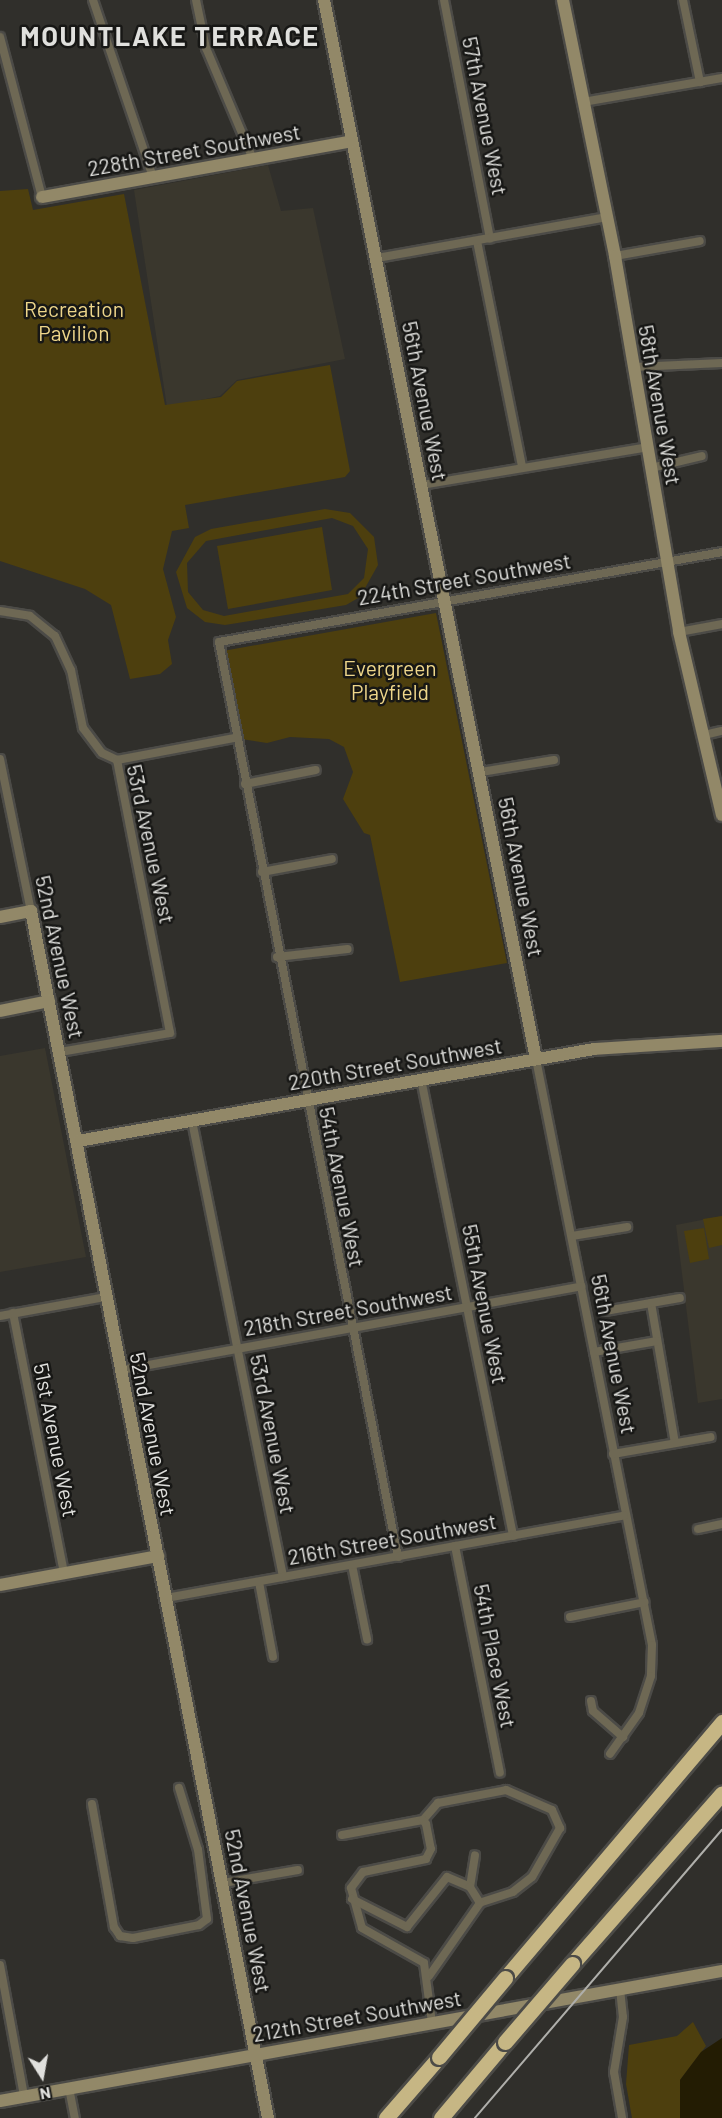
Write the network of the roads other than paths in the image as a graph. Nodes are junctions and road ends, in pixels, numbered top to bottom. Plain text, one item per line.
1 (93, 0) edge
2 (196, 0) edge
3 (324, 0) edge
4 (444, 0) edge
5 (563, 0) edge
6 (683, 0) edge
7 (0, 37) edge
8 (722, 78) edge
9 (700, 82) junction
10 (583, 102) junction
11 (352, 141) junction
12 (253, 159) junction
13 (153, 177) junction
14 (42, 197) joint
15 (607, 218) junction
16 (490, 239) junction
17 (477, 241) junction
18 (700, 241) dead end
19 (615, 256) junction
20 (377, 258) junction
21 (722, 363) edge
22 (634, 367) junction
23 (648, 447) junction
24 (702, 456) dead end
25 (522, 467) junction
26 (651, 468) junction
27 (422, 485) junction
28 (722, 552) edge
29 (666, 562) junction
30 (446, 600) junction
31 (0, 611) edge
32 (722, 624) edge
33 (679, 632) junction
34 (217, 647) joint
35 (722, 731) edge
36 (704, 735) junction
37 (235, 738) junction
38 (0, 759) edge
39 (117, 760) junction
40 (554, 760) dead end
41 (316, 770) dead end
42 (481, 772) junction
43 (244, 784) junction
44 (722, 815) edge
45 (332, 859) dead end
46 (262, 872) junction
47 (31, 911) junction
48 (0, 917) edge
49 (348, 949) dead end
50 (277, 957) junction
51 (49, 1001) junction
52 (0, 1011) edge
53 (722, 1041) edge
54 (60, 1052) junction
55 (536, 1059) junction
56 (422, 1079) junction
57 (306, 1099) junction
58 (192, 1121) junction
59 (78, 1141) junction
60 (627, 1227) dead end
61 (572, 1236) junction
62 (581, 1286) junction
63 (106, 1297) junction
64 (680, 1298) dead end
65 (651, 1303) junction
66 (468, 1307) junction
67 (605, 1311) dead end
68 (13, 1313) junction
69 (0, 1316) edge
70 (353, 1328) junction
71 (657, 1341) junction
72 (238, 1348) junction
73 (594, 1352) junction
74 (121, 1370) junction
75 (711, 1437) dead end
76 (675, 1443) junction
77 (613, 1454) junction
78 (624, 1516) junction
79 (722, 1524) edge
80 (698, 1528) dead end
81 (513, 1536) junction
82 (455, 1546) junction
83 (158, 1557) junction
84 (398, 1557) junction
85 (352, 1565) junction
86 (64, 1574) junction
87 (283, 1577) junction
88 (259, 1582) junction
89 (0, 1585) edge
90 (166, 1598) junction
91 (645, 1602) junction
92 (570, 1617) dead end
93 (367, 1640) dead end
94 (273, 1657) dead end
95 (591, 1701) dead end
96 (722, 1722) edge
97 (623, 1737) junction
98 (610, 1754) dead end
99 (500, 1773) dead end
100 (179, 1788) dead end
101 (722, 1793) edge
102 (92, 1804) dead end
103 (423, 1820) junction
104 (342, 1835) dead end
105 (475, 1855) dead end
106 (298, 1870) dead end
107 (223, 1883) junction
108 (470, 1887) junction
109 (352, 1899) junction
110 (480, 1903) junction
111 (0, 1965) edge
112 (722, 1971) edge
113 (429, 1976) junction
114 (620, 1989) junction
115 (432, 2023) junction
116 (255, 2054) junction
117 (69, 2088) junction
118 (24, 2096) junction
119 (0, 2101) edge
120 (75, 2118) edge
121 (268, 2118) edge
122 (386, 2118) edge
123 (441, 2118) edge
124 (622, 2118) edge

1 - 13 street
2 - 12 street
3 - 11 street, 56th Avenue West
4 - 16 street, 57th Avenue West
5 - 10 street, 58th Avenue West
6 - 9 street
7 - 14 street
8 - 9 street
9 - 10 street
10 - 15 street, 58th Avenue West
11 - 12 street, 228th Street Southwest
11 - 20 street, 56th Avenue West
12 - 13 street, 228th Street Southwest
13 - 14 street, 228th Street Southwest
15 - 16 street
15 - 19 street, 58th Avenue West
16 - 17 street
17 - 20 street
17 - 25 street
18 - 19 street
19 - 22 street, 58th Avenue West
20 - 27 street, 56th Avenue West
21 - 22 street
22 - 23 street, 58th Avenue West
23 - 25 street
23 - 26 street, 58th Avenue West
24 - 26 street
25 - 27 street
26 - 29 street, 58th Avenue West
27 - 30 street, 56th Avenue West
28 - 29 street, 224th Street Southwest
29 - 30 street, 224th Street Southwest
29 - 33 street, 58th Avenue West
30 - 34 street, 224th Street Southwest
30 - 42 street, 56th Avenue West
31 - 39 street, 53rd Avenue West
32 - 33 street
33 - 36 street, 58th Avenue West
34 - 37 street, 54th Avenue West
35 - 36 street
36 - 44 street, 58th Avenue West
37 - 39 street
37 - 43 street, 54th Avenue West
38 - 47 street, 52nd Avenue West
39 - 54 street, 53rd Avenue West
40 - 42 street
41 - 43 street
42 - 55 street, 56th Avenue West
43 - 46 street, 54th Avenue West
45 - 46 street
46 - 50 street, 54th Avenue West
47 - 48 street
47 - 51 street, 52nd Avenue West
49 - 50 street
50 - 57 street, 54th Avenue West
51 - 52 street
51 - 54 street, 52nd Avenue West
53 - 55 street, 220th Street Southwest
54 - 59 street, 52nd Avenue West
55 - 56 street, 220th Street Southwest
55 - 61 street, 56th Avenue West
56 - 57 street, 220th Street Southwest
56 - 66 street, 55th Avenue West
57 - 58 street, 220th Street Southwest
57 - 70 street, 54th Avenue West
58 - 59 street, 220th Street Southwest
58 - 72 street, 53rd Avenue West
59 - 63 street, 52nd Avenue West
60 - 61 street
61 - 62 street, 56th Avenue West
62 - 66 street, 218th Street Southwest
62 - 73 street, 56th Avenue West
63 - 68 street
63 - 74 street, 52nd Avenue West
64 - 65 street
65 - 67 street
65 - 71 street
66 - 70 street, 218th Street Southwest
66 - 81 street, 55th Avenue West
68 - 69 street
68 - 86 street, 51st Avenue West
70 - 72 street, 218th Street Southwest
70 - 84 street, 54th Avenue West
71 - 73 street
71 - 76 street
72 - 74 street, 218th Street Southwest
72 - 87 street, 53rd Avenue West
73 - 77 street, 56th Avenue West
74 - 83 street, 52nd Avenue West
75 - 76 street
76 - 77 street
77 - 78 street, 56th Avenue West
78 - 81 street, 216th Street Southwest
78 - 91 street, 56th Avenue West
79 - 80 street
81 - 82 street, 216th Street Southwest
82 - 84 street, 216th Street Southwest
82 - 99 street, 54th Place West
83 - 86 street
83 - 90 street, 52nd Avenue West
84 - 85 street, 216th Street Southwest
85 - 87 street, 216th Street Southwest
85 - 93 street
86 - 89 street
87 - 88 street, 216th Street Southwest
88 - 90 street, 216th Street Southwest
88 - 94 street
90 - 107 street, 52nd Avenue West
91 - 92 street
91 - 97 street, 56th Avenue West
95 - 97 street
96 - 122 highway, bridge
97 - 98 street, 56th Avenue West
100 - 102 street
101 - 123 highway, bridge
103 - 104 street
103 - 109 street
103 - 110 street
105 - 108 street
106 - 107 street
107 - 116 street, 52nd Avenue West
108 - 109 street
108 - 110 street
109 - 113 street
110 - 113 street
111 - 118 street
112 - 114 street, 212th Street Southwest
113 - 115 street
114 - 115 street, 212th Street Southwest
114 - 124 street
115 - 116 street, 212th Street Southwest
116 - 117 street, 212th Street Southwest
116 - 121 street, 52nd Avenue West
117 - 118 street, 212th Street Southwest
117 - 120 street
118 - 119 street, 212th Street Southwest

